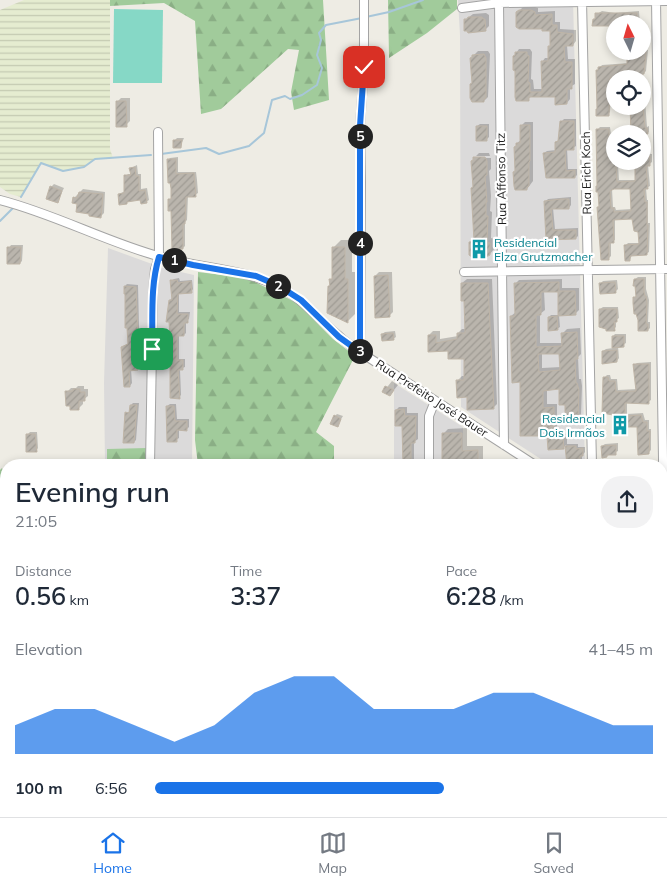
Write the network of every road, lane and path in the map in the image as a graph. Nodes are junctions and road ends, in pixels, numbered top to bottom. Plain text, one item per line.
1 (364, 0) edge
2 (582, 0) edge
3 (656, 1) edge
4 (667, 1) edge
5 (499, 2) junction
6 (462, 8) dead end
7 (158, 132) dead end
8 (0, 200) edge
9 (159, 257) junction
10 (664, 269) edge
11 (588, 270) junction
12 (464, 272) dead end
13 (502, 272) junction
14 (360, 352) junction
15 (435, 402) junction
16 (504, 445) junction
17 (665, 454) edge
18 (150, 459) edge
19 (429, 459) edge
20 (526, 459) edge
21 (592, 459) edge

1 - 14 street
2 - 3 street
2 - 5 street
2 - 11 street, Rua Erich Koch
3 - 4 street
3 - 10 street
5 - 6 street
5 - 13 street, Rua Affonso Titz
7 - 9 street
8 - 9 street, Rua Prefeito José Bauer
9 - 14 street, Rua Prefeito José Bauer
9 - 18 street
10 - 11 street
10 - 17 street
11 - 13 street
11 - 21 street, Rua Erich Koch
12 - 13 street
13 - 16 street, Rua Affonso Titz
14 - 15 street, Rua Prefeito José Bauer
15 - 16 street, Rua Prefeito José Bauer
15 - 19 street
16 - 20 street, Rua Prefeito José Bauer

